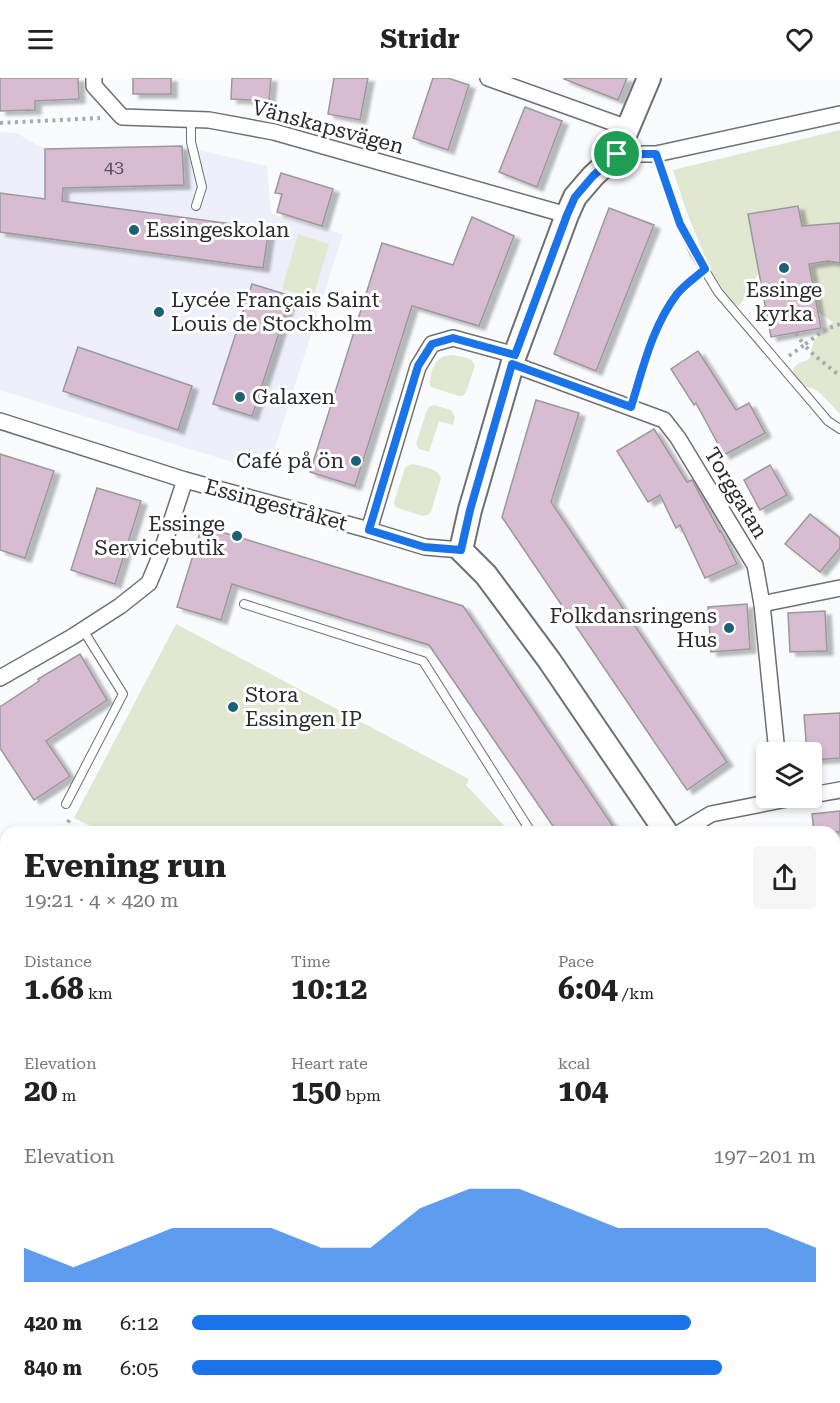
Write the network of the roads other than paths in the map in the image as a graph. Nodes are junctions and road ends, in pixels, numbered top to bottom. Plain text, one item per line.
1 (94, 78) edge
2 (488, 78) edge
3 (649, 78) edge
4 (840, 114) edge
5 (190, 119) junction
6 (628, 128) junction
7 (617, 154) junction
8 (656, 154) junction
9 (196, 206) dead end
10 (567, 215) junction
11 (514, 359) junction
12 (0, 422) edge
13 (840, 429) edge
14 (185, 480) junction
15 (369, 530) junction
16 (461, 550) junction
17 (840, 588) edge
18 (244, 604) dead end
19 (762, 604) junction
20 (83, 630) junction
21 (0, 678) edge
22 (776, 742) edge
23 (840, 790) edge
24 (822, 793) edge
25 (66, 804) dead end
26 (756, 805) edge
27 (527, 826) edge
28 (662, 826) edge
29 (691, 826) edge

1 - 5 street, Vänskapsvägen
2 - 6 street
3 - 6 street
4 - 8 street
5 - 9 lane
5 - 10 street, Vänskapsvägen
6 - 7 street
7 - 8 street
7 - 10 street
8 - 13 lane
10 - 11 street
11 - 15 street, Torggatan
11 - 16 street
11 - 19 street, Torggatan
12 - 14 street, Essingestråket
14 - 15 street, Essingestråket
14 - 20 street
15 - 16 street, Essingestråket
16 - 28 street
17 - 19 street
18 - 27 lane
19 - 22 street, Torggatan
20 - 21 street
20 - 25 lane
23 - 24 street
26 - 29 street

